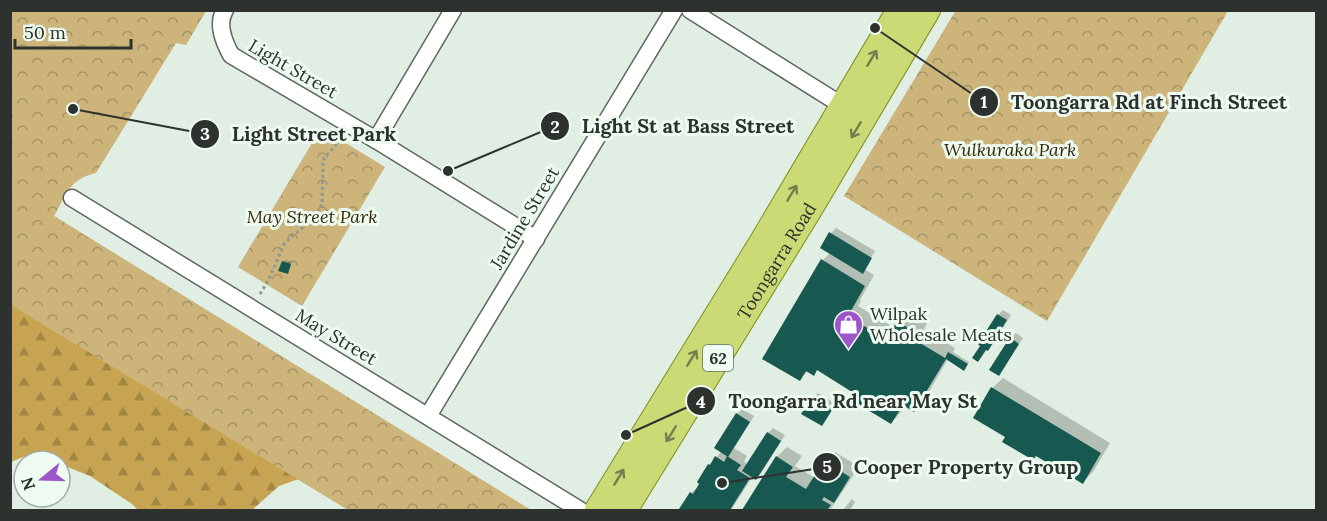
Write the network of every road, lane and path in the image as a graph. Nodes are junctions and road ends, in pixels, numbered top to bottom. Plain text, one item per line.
1 (225, 10) edge
2 (453, 10) edge
3 (674, 10) edge
4 (690, 10) edge
5 (900, 10) edge
6 (927, 10) edge
7 (843, 106) junction
8 (343, 121) junction
9 (376, 140) junction
10 (72, 198) dead end
11 (536, 239) junction
12 (251, 309) junction
13 (428, 416) junction
14 (580, 510) edge
15 (598, 510) edge
16 (624, 510) edge

1 - 8 street, Light Street
2 - 9 street
3 - 11 street, Jardine Street
4 - 7 street
7 -> 5 main road, Toongarra Road / 62
6 -> 16 main road, Toongarra Road / 62
15 -> 7 main road, Toongarra Road / 62
8 - 9 street, Light Street
8 - 12 path
9 - 11 street, Light Street
10 - 12 street, May Street
11 - 13 street, Jardine Street
12 - 13 street, May Street
13 - 14 street, May Street

